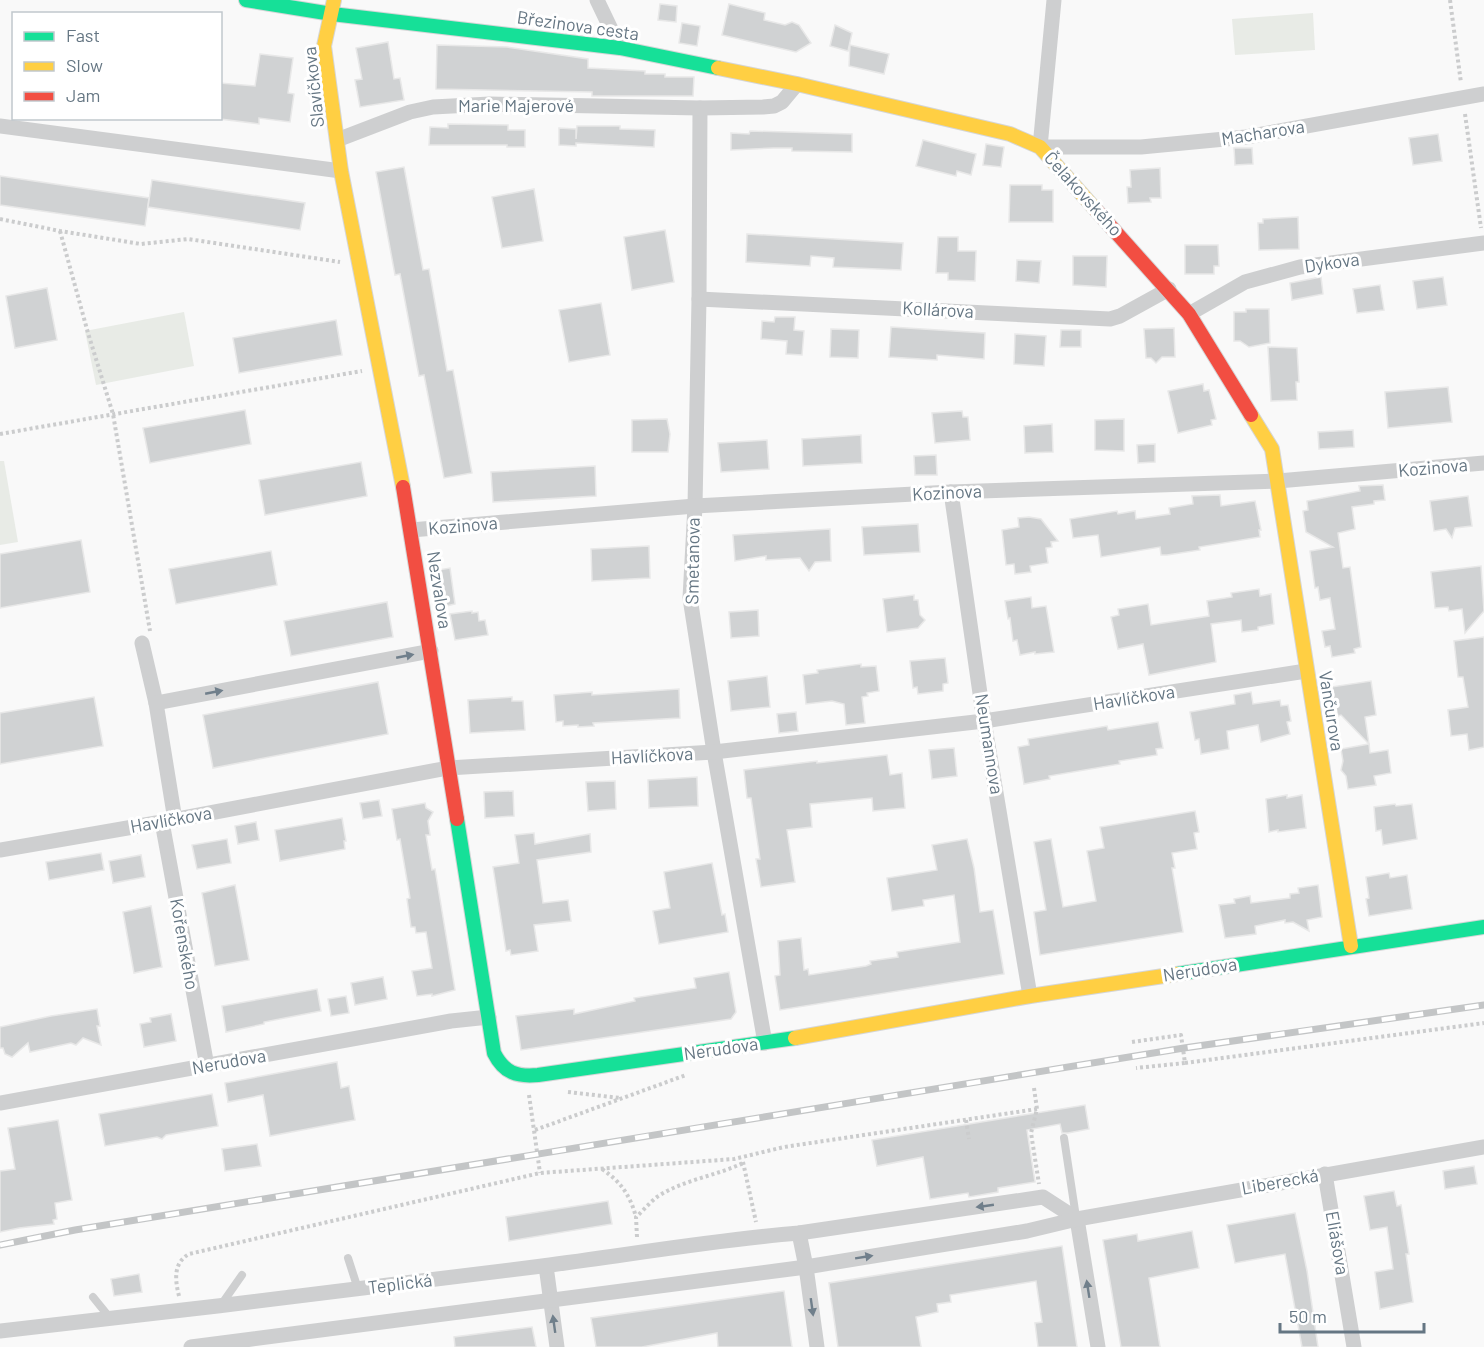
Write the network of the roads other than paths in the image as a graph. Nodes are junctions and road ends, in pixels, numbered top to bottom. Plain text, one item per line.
1 (246, 0) edge
2 (597, 0) edge
3 (1054, 0) edge
4 (333, 7) edge
5 (620, 48) junction
6 (797, 84) junction
7 (1484, 94) edge
8 (700, 108) junction
9 (0, 126) edge
10 (337, 140) junction
11 (1040, 147) junction
12 (342, 171) junction
13 (1484, 243) edge
14 (1169, 289) junction
15 (699, 299) junction
16 (1189, 314) junction
17 (1484, 464) edge
18 (1278, 481) junction
19 (951, 492) junction
20 (694, 506) junction
21 (411, 530) junction
22 (142, 643) road end
23 (431, 651) junction
24 (1306, 671) junction
25 (156, 703) junction
26 (984, 721) junction
27 (714, 752) junction
28 (448, 768) junction
29 (168, 821) junction
30 (0, 850) edge
31 (1484, 927) edge
32 (1351, 946) junction
33 (1030, 996) junction
34 (489, 1017) junction
35 (765, 1043) junction
36 (207, 1066) junction
37 (0, 1103) edge
38 (1064, 1138) dead end
39 (1484, 1146) edge
40 (1325, 1174) junction
41 (1077, 1219) junction
42 (799, 1233) junction
43 (348, 1258) dead end
44 (546, 1266) junction
45 (806, 1267) junction
46 (242, 1275) dead end
47 (358, 1289) junction
48 (93, 1298) dead end
49 (551, 1300) junction
50 (220, 1307) junction
51 (111, 1319) junction
52 (0, 1331) edge
53 (191, 1347) edge
54 (557, 1347) edge
55 (817, 1347) edge
56 (1098, 1347) edge
57 (1354, 1347) edge

1 - 4 street, Březinova cesta
2 - 5 street
3 - 11 street
4 - 5 street, Březinova cesta
4 - 10 street, Slavíčkova
5 - 6 street, Březinova cesta
6 - 8 street
6 - 11 street, Čelakovského
7 - 11 street, Macharova
8 - 10 street, Marie Majerové
8 - 15 street, Smetanova
9 - 12 street
10 - 12 street, Slavíčkova
11 - 14 street, Čelakovského
12 - 21 street, Nezvalova
13 - 16 street, Dykova
14 - 15 street, Kollárova
14 - 16 street, Čelakovského
15 - 20 street, Smetanova
16 - 18 street, Čelakovského
17 - 18 street, Kozinova
18 - 19 street, Kozinova
18 - 24 street, Vančurova
19 - 20 street, Kozinova
19 - 26 street, Neumannova
20 - 21 street, Kozinova
20 - 27 street, Smetanova
21 - 23 street, Nezvalova
22 - 25 street, Kořenského
25 -> 23 street
23 - 28 street, Nezvalova
24 - 26 street, Havlíčkova
24 - 32 street, Vančurova
25 - 29 street, Kořenského
26 - 27 street, Havlíčkova
26 - 33 street, Neumannova
27 - 28 street, Havlíčkova
27 - 35 street, Smetanova
28 - 29 street, Havlíčkova
28 - 34 street, Nezvalova
29 - 30 street, Havlíčkova
29 - 36 street, Kořenského
31 - 32 street, Nerudova
32 - 33 street, Nerudova
33 - 35 street, Nerudova
34 - 35 street, Nerudova
34 - 36 street, Nerudova
36 - 37 street, Nerudova
38 - 41 lane
39 - 40 street, Liberecká
40 - 41 street, Liberecká
40 - 57 street, Eliášova
41 -> 42 street
45 -> 41 street, Liberecká
56 -> 41 street
42 - 44 street, Teplická
42 - 45 street
43 - 47 lane
44 - 47 street, Teplická
44 - 49 street
45 - 49 street, Teplická
45 -> 55 street
46 - 50 lane
47 - 50 street, Teplická
48 - 51 lane
49 - 53 street, Teplická
54 -> 49 street
50 - 51 street, Teplická
51 - 52 street, Teplická

